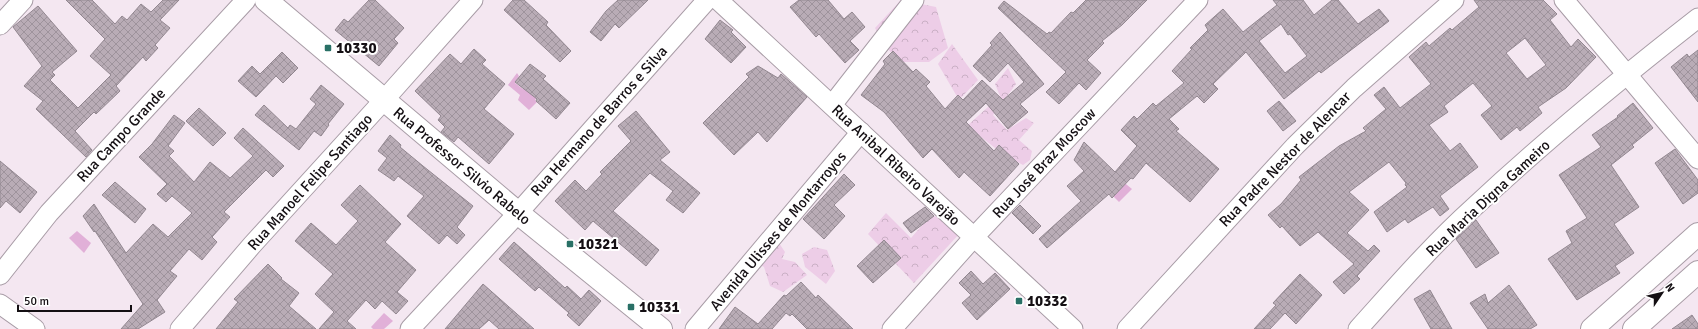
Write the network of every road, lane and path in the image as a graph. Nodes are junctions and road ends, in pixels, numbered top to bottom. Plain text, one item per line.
1 (23, 0) edge
2 (246, 0) edge
3 (266, 0) edge
4 (473, 0) edge
5 (707, 0) edge
6 (718, 0) edge
7 (914, 0) edge
8 (1198, 0) edge
9 (1454, 0) edge
10 (1564, 0) edge
11 (1698, 18) edge
12 (0, 25) edge
13 (1626, 74) junction
14 (384, 100) junction
15 (832, 105) junction
16 (861, 132) junction
17 (1698, 159) edge
18 (518, 213) junction
19 (1698, 234) edge
20 (974, 237) junction
21 (1698, 272) edge
22 (0, 275) edge
23 (0, 304) edge
24 (35, 329) edge
25 (180, 329) edge
26 (410, 329) edge
27 (661, 329) edge
28 (695, 329) edge
29 (892, 329) edge
30 (1073, 329) edge
31 (1127, 329) edge
32 (1358, 329) edge
33 (1592, 329) edge
34 (1634, 329) edge

1 - 12 street
2 - 22 street, Rua Campo Grande
3 - 14 main road, Rua Professor Silvio Rabelo
4 - 14 street, Rua Manoel Felipe Santiago
5 - 18 street, Rua Hermano de Barros e Silva
6 - 15 street, Rua Anibal Ribeiro Varejão
7 - 15 street
8 - 20 street, Rua José Braz Moscow
9 - 31 street, Rua Padre Nestor de Alencar
10 - 13 street
11 - 13 street, Rua Maria Digna Gameiro
13 - 17 street
13 - 32 street, Rua Maria Digna Gameiro
14 - 18 main road, Rua Professor Silvio Rabelo
14 - 25 street, Rua Manoel Felipe Santiago
15 - 16 street, Rua Anibal Ribeiro Varejão
16 - 20 street, Rua Anibal Ribeiro Varejão
16 - 28 street, Avenida Ulisses de Montarroyos
18 - 26 street, Rua Hermano de Barros e Silva
18 - 27 main road, Rua Professor Silvio Rabelo
19 - 33 main road
20 - 29 street, Rua José Braz Moscow
20 - 30 street, Rua Anibal Ribeiro Varejão
21 - 34 main road
23 - 24 street

